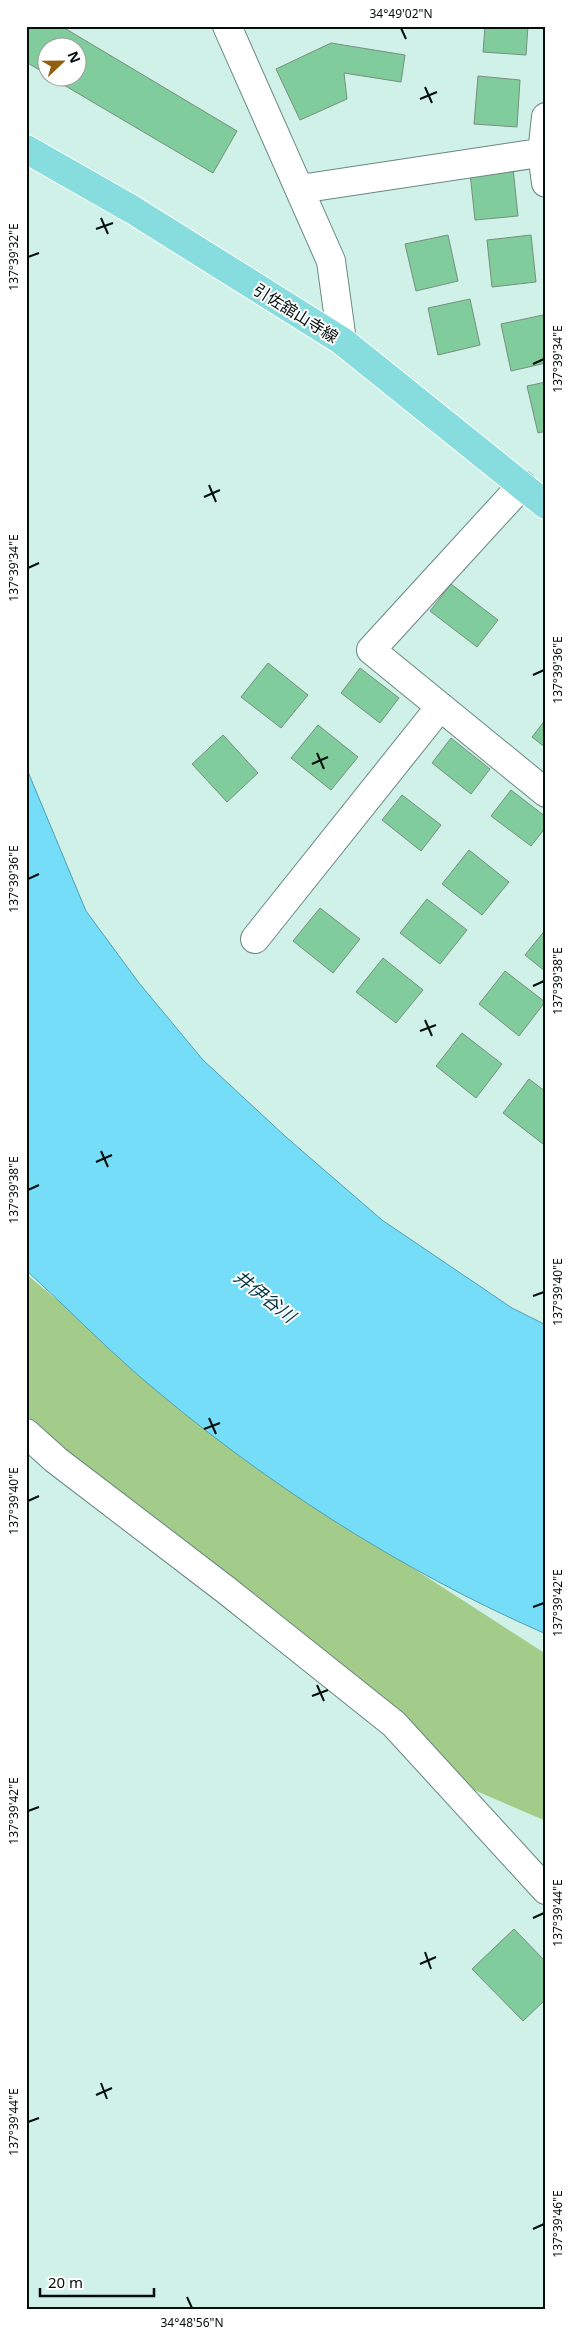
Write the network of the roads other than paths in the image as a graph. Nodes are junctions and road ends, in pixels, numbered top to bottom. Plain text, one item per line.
1 (227, 26) edge
2 (546, 117) edge
3 (26, 149) edge
4 (544, 152) edge
5 (546, 183) edge
6 (300, 189) junction
7 (342, 341) junction
8 (537, 493) edge
9 (440, 707) junction
10 (546, 793) edge
11 (255, 939) dead end
12 (26, 1433) edge
13 (546, 1890) edge

1 - 6 street
2 - 4 street
3 - 7 main road, 引佐舘山寺線
4 - 5 street
4 - 6 street
6 - 7 street
7 - 8 main road, 引佐舘山寺線
8 - 9 street
9 - 10 street
9 - 11 street
12 - 13 street

